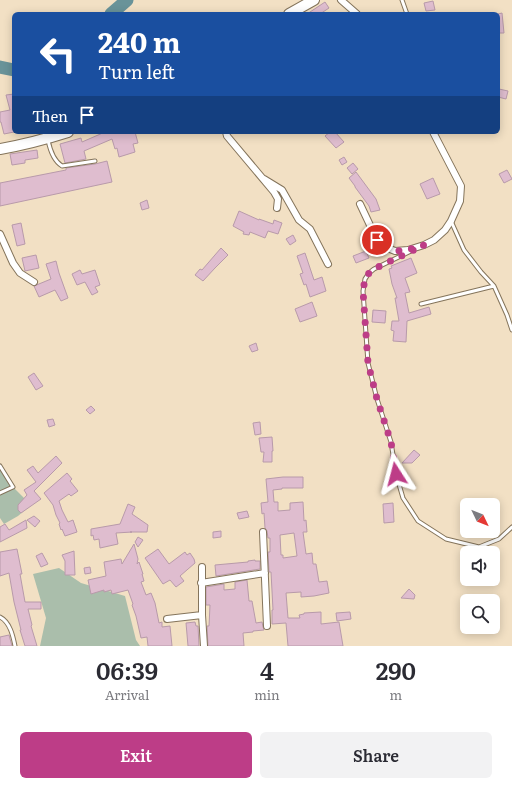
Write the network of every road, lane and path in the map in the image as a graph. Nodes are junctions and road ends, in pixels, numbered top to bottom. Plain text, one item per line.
1 (314, 0) edge
2 (341, 0) edge
3 (402, 0) edge
4 (293, 12) edge
5 (355, 12) edge
6 (406, 12) edge
7 (62, 134) edge
8 (226, 134) edge
9 (434, 134) edge
10 (48, 139) junction
11 (0, 148) edge
12 (95, 160) dead end
13 (264, 179) junction
14 (360, 204) dead end
15 (277, 208) dead end
16 (451, 221) junction
17 (0, 234) edge
18 (424, 245) junction
19 (328, 264) dead end
20 (34, 282) dead end
21 (494, 286) junction
22 (421, 304) dead end
23 (512, 330) edge
24 (0, 466) edge
25 (0, 493) edge
26 (512, 527) edge
27 (263, 532) dead end
28 (202, 567) dead end
29 (265, 573) junction
30 (201, 583) junction
31 (202, 615) junction
32 (0, 617) edge
33 (167, 618) dead end
34 (267, 626) dead end
35 (15, 646) edge
36 (204, 646) edge

1 - 4 highway
2 - 5 street
3 - 6 lane
7 - 10 highway
8 - 13 street
9 - 16 street
10 - 11 highway
10 - 12 lane
13 - 15 street
13 - 19 street
14 - 18 street
16 - 18 street
16 - 21 lane
17 - 20 street
18 - 26 lane
21 - 22 lane
21 - 23 lane
24 - 25 lane
27 - 29 street
28 - 30 street
29 - 30 street
29 - 34 street
30 - 31 street
31 - 33 street
31 - 36 street
32 - 35 lane

